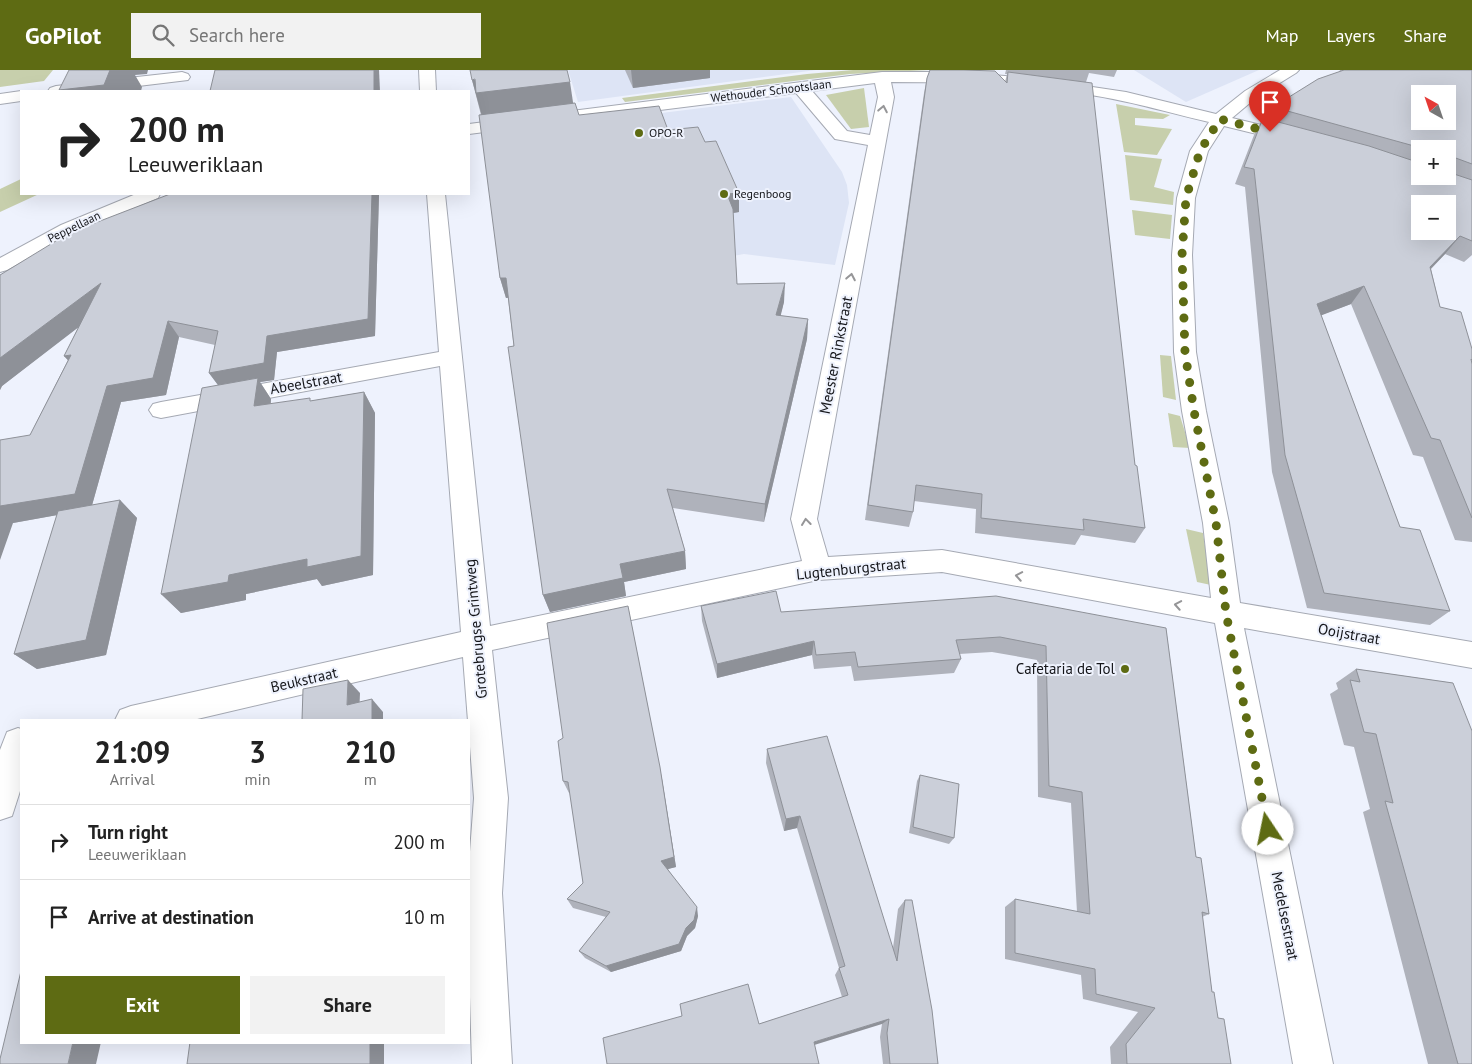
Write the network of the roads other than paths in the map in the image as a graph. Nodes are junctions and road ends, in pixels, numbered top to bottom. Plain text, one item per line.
1 (85, 70) edge
2 (427, 70) edge
3 (1275, 73) edge
4 (882, 77) junction
5 (182, 79) edge
6 (77, 88) junction
7 (801, 88) junction
8 (63, 90) edge
9 (428, 90) edge
10 (20, 96) edge
11 (0, 99) edge
12 (1220, 119) junction
13 (470, 129) edge
14 (877, 141) junction
15 (1310, 142) edge
16 (149, 195) edge
17 (436, 195) edge
18 (0, 266) edge
19 (451, 357) junction
20 (160, 410) dead end
21 (818, 569) junction
22 (1226, 613) junction
23 (478, 641) junction
24 (1472, 655) edge
25 (134, 719) edge
26 (13, 743) edge
27 (0, 804) edge
28 (492, 1064) edge
29 (1313, 1064) edge

1 - 6 street
2 - 9 street
3 - 12 street, Medelsestraat
4 - 7 street, Wethouder Schootslaan
4 - 12 street, Wethouder Schootslaan
14 -> 4 street, Meester Rinkstraat
5 - 6 street
6 - 8 street
7 - 13 street, Wethouder Schootslaan
7 - 14 street
10 - 11 street
12 - 15 street, Wethouder Schootslaan
12 - 22 street, Medelsestraat
21 -> 14 street, Meester Rinkstraat
16 - 18 street, Peppellaan
17 - 19 street, Grotebrugse Grintweg
19 - 20 street, Abeelstraat
19 - 23 street, Grotebrugse Grintweg
22 -> 21 street, Lugtenburgstraat
21 - 23 street, Lugtenburgstraat
22 - 24 street, Ooijstraat
22 - 29 street, Medelsestraat
23 - 25 street, Beukstraat
23 - 28 street, Grotebrugse Grintweg
26 - 27 street

